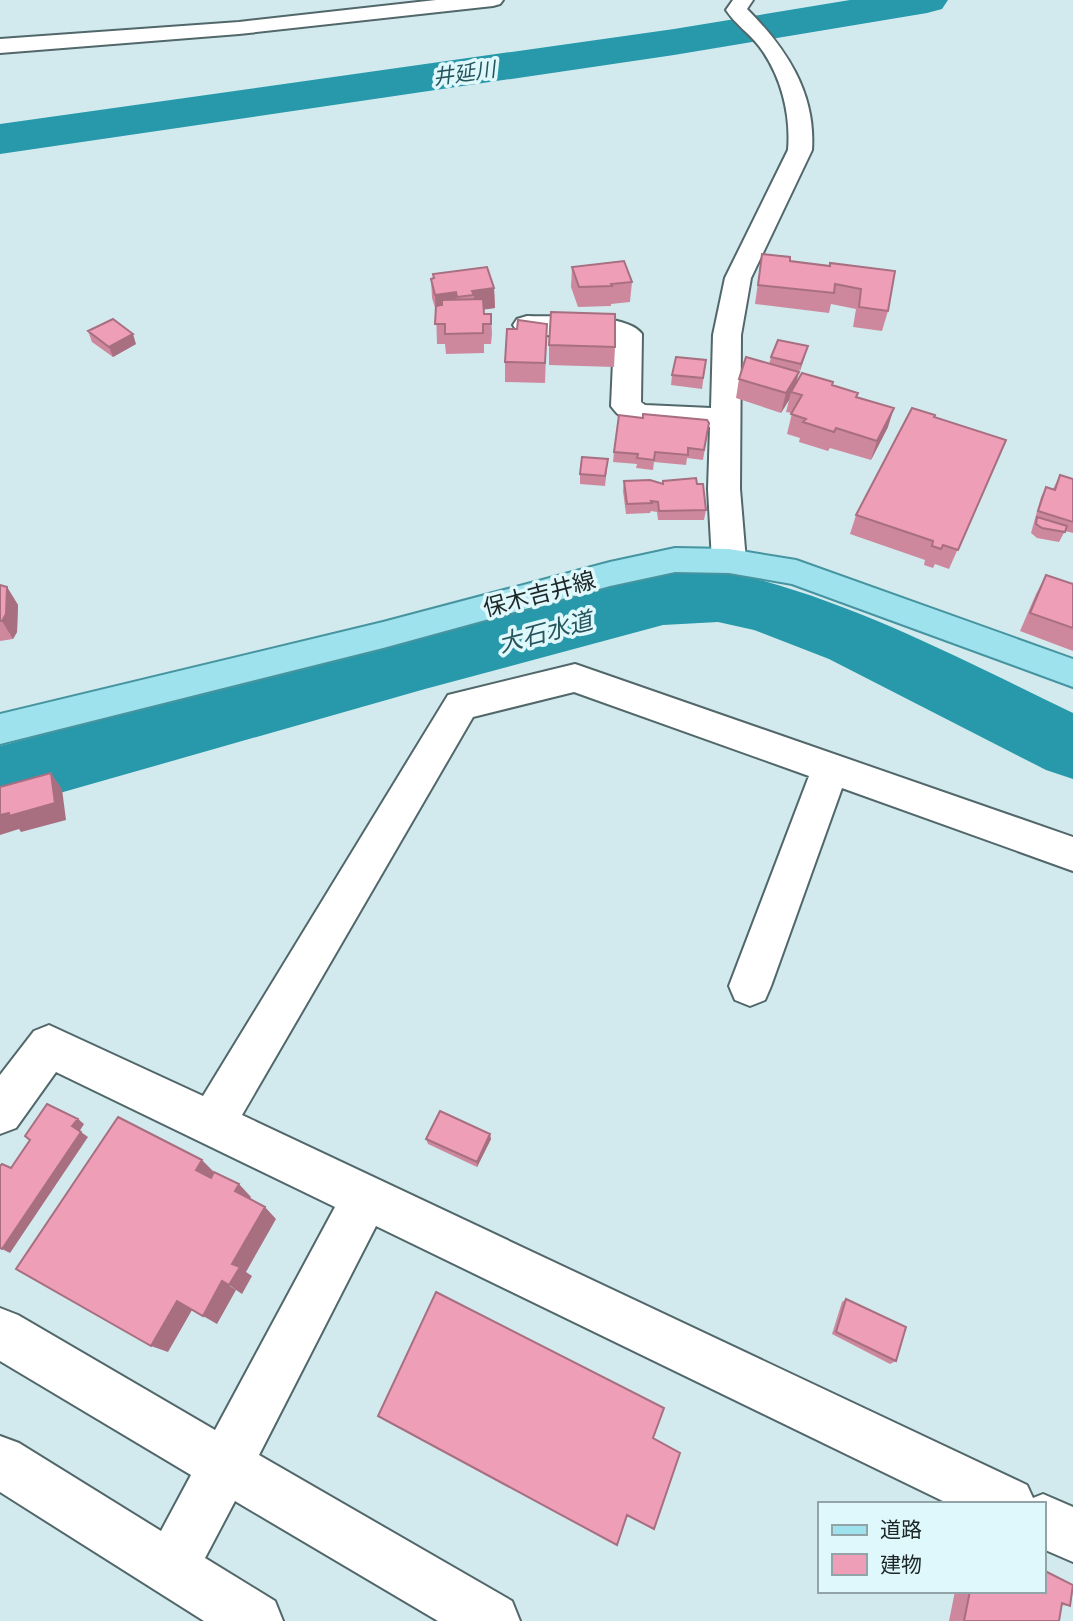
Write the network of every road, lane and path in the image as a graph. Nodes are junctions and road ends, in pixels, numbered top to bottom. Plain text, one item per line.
1 (493, 0) edge
2 (739, 5) edge
3 (0, 46) edge
4 (527, 325) edge
5 (724, 418) junction
6 (729, 561) junction
7 (1073, 673) edge
8 (0, 729) edge
9 (831, 768) junction
10 (1073, 854) edge
11 (750, 986) dead end
12 (0, 1112) edge
13 (212, 1124) junction
14 (366, 1197) junction
15 (0, 1333) edge
16 (0, 1462) edge
17 (226, 1465) junction
18 (1003, 1502) edge
19 (1045, 1522) edge
20 (1073, 1535) edge
21 (171, 1569) junction
22 (255, 1621) edge
23 (492, 1621) edge

1 - 3 street
2 - 5 street
4 - 5 street
5 - 6 street
6 - 7 main road, 保木吉井線
6 - 8 main road, 保木吉井線
9 - 10 street
9 - 11 street
9 - 13 street
12 - 13 street
13 - 14 street
14 - 17 street
14 - 18 street
15 - 17 street
16 - 21 street
17 - 21 street
17 - 23 street
19 - 20 street
21 - 22 street

